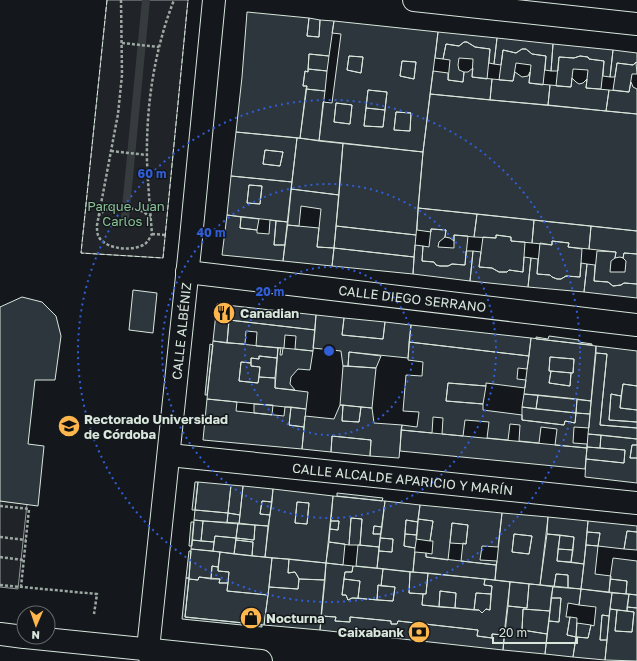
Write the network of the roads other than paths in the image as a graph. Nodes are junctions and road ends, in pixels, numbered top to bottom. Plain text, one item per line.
1 (214, 0) edge
2 (414, 0) edge
3 (637, 24) edge
4 (188, 272) junction
5 (637, 324) edge
6 (169, 455) junction
7 (637, 503) edge
8 (0, 634) edge
9 (16, 636) edge
10 (56, 642) edge
11 (150, 655) edge
12 (261, 661) edge

1 - 4 street, CALLE ALBÉNIZ
2 - 3 street
4 - 5 street, CALLE DIEGO SERRANO
4 - 6 street, CALLE ALBÉNIZ
6 - 7 street, CALLE ALCALDE APARICIO Y MARÍN
6 - 11 street, CALLE ALBÉNIZ
8 - 9 street
10 - 11 street
11 - 12 street

